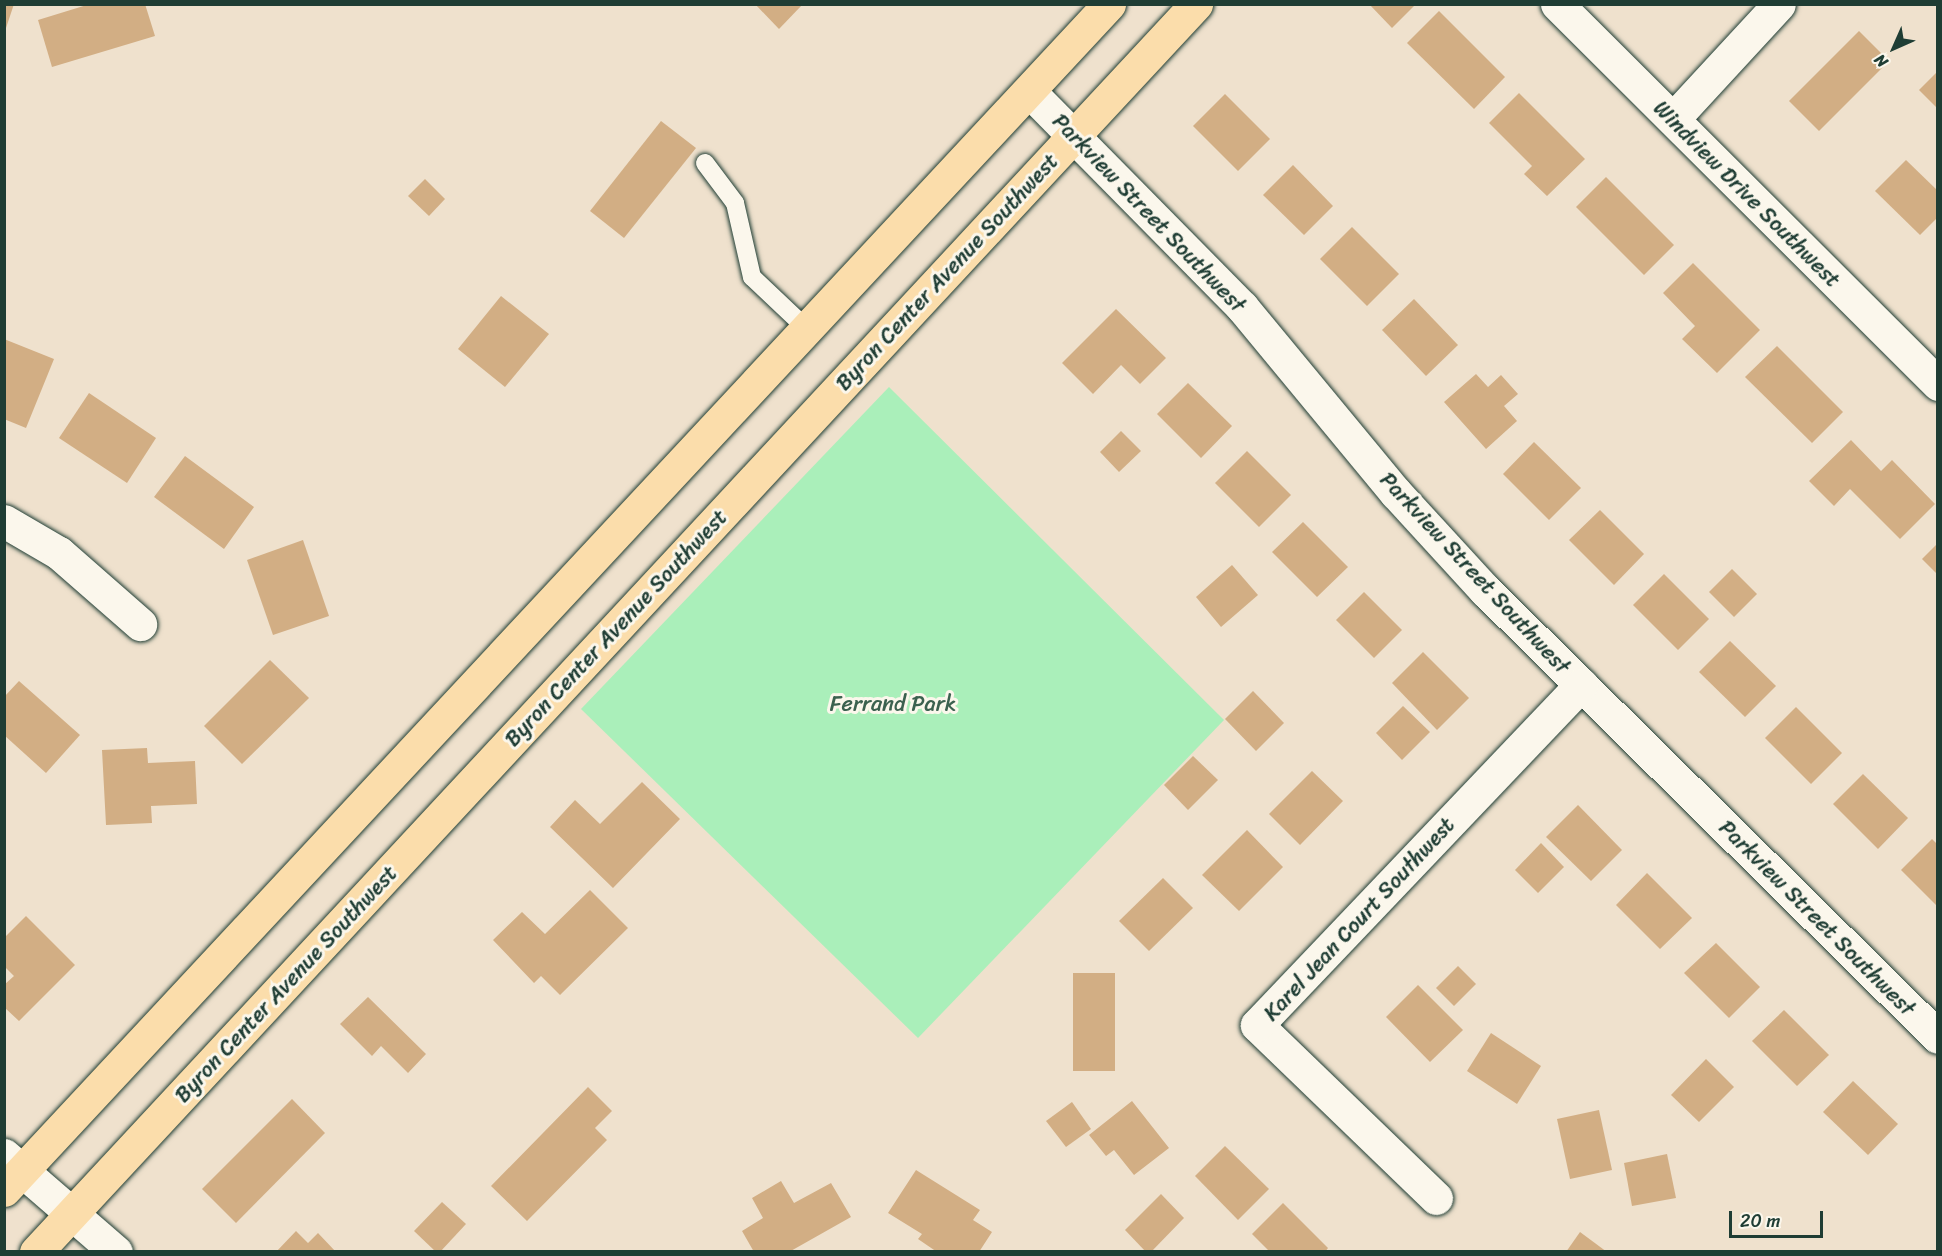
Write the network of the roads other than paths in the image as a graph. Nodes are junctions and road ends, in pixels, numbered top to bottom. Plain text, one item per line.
1 (1109, 4) edge
2 (1196, 4) edge
3 (1557, 4) edge
4 (1779, 4) edge
5 (1030, 92) junction
6 (1672, 119) junction
7 (1074, 135) junction
8 (705, 163) dead end
9 (807, 330) junction
10 (1938, 384) edge
11 (4, 521) edge
12 (140, 624) dead end
13 (1581, 685) junction
14 (1938, 1037) edge
15 (10, 1173) edge
16 (1437, 1198) dead end
17 (74, 1212) junction
18 (36, 1251) edge
19 (116, 1251) edge

1 - 5 main road
2 - 7 main road, Byron Center Avenue Southwest
3 - 6 street, Windview Drive Southwest
4 - 6 street
5 - 7 street, Parkview Street Southwest
5 - 9 main road
6 - 10 street, Windview Drive Southwest
7 - 13 street, Parkview Street Southwest
7 - 17 main road, Byron Center Avenue Southwest
8 - 9 lane
9 - 15 main road
11 - 12 street
13 - 14 street, Parkview Street Southwest
13 - 16 street, Karel Jean Court Southwest
15 - 17 street
17 - 18 main road, Byron Center Avenue Southwest
17 - 19 street

